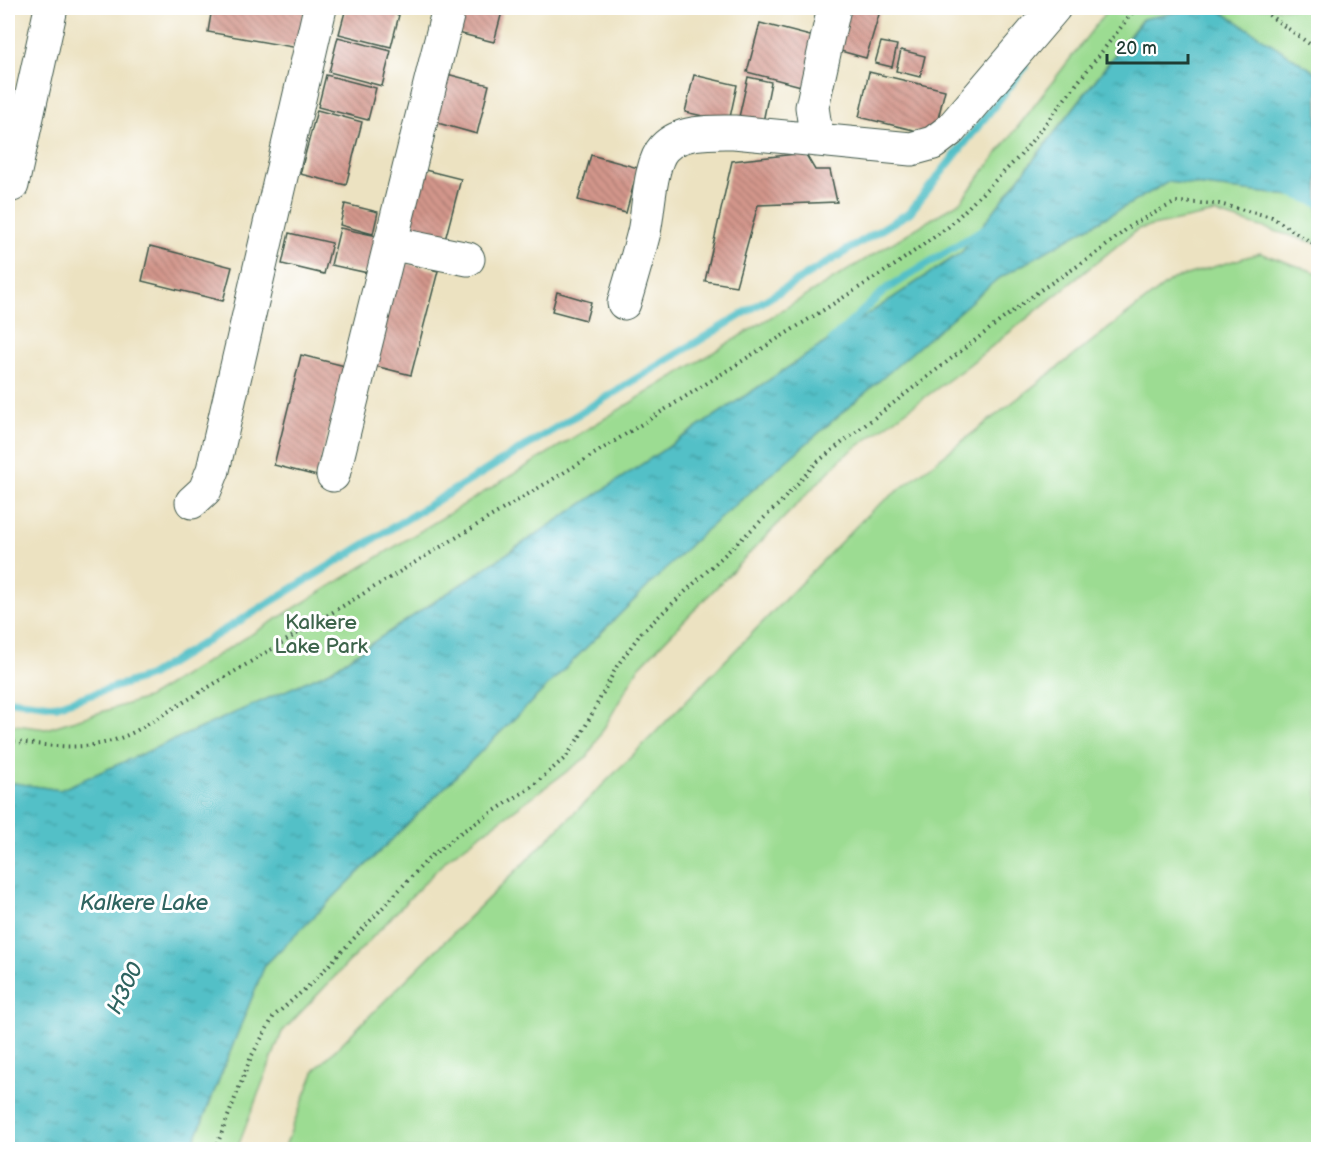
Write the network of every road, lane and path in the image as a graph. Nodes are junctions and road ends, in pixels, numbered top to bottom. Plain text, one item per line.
1 (51, 8) edge
2 (320, 8) edge
3 (449, 8) edge
4 (834, 8) edge
5 (1053, 8) edge
6 (1136, 8) edge
7 (1259, 8) edge
8 (1318, 50) edge
9 (818, 140) junction
10 (12, 185) dead end
11 (390, 243) junction
12 (1318, 247) edge
13 (468, 259) dead end
14 (624, 303) dead end
15 (333, 475) dead end
16 (192, 502) dead end
17 (8, 741) edge
18 (215, 1149) edge

1 - 10 street
2 - 16 street
3 - 11 street
4 - 9 street
5 - 9 street
6 - 17 path
7 - 8 path
9 - 14 street
11 - 13 street
11 - 15 street
12 - 18 path

